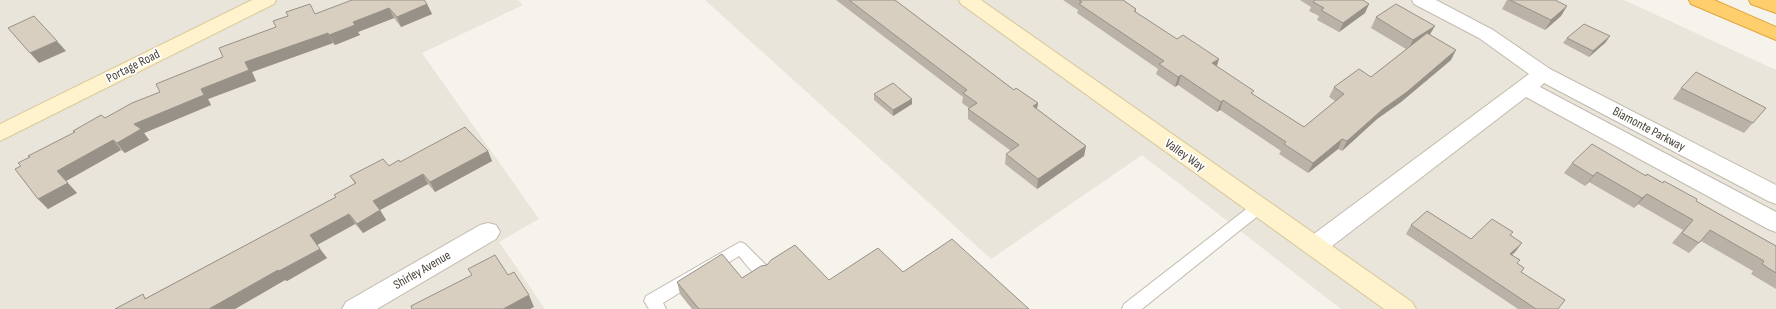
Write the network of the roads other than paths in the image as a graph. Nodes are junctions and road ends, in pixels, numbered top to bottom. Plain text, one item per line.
1 (267, 0) edge
2 (968, 0) edge
3 (1421, 0) edge
4 (1698, 0) edge
5 (1758, 0) edge
6 (1776, 8) edge
7 (1776, 34) edge
8 (1543, 74) junction
9 (1525, 88) junction
10 (0, 133) edge
11 (1776, 196) edge
12 (1259, 208) junction
13 (1776, 223) edge
14 (488, 232) dead end
15 (1315, 246) junction
16 (763, 272) edge
17 (355, 309) edge
18 (658, 309) edge
19 (1130, 309) edge
20 (1403, 309) edge

1 - 10 street, Portage Road
2 - 12 street, Valley Way
3 - 8 street, Biamonte Parkway
4 - 7 highway
5 - 6 highway
8 - 9 street
8 - 11 street, Biamonte Parkway
9 - 13 street, Biamonte Parkway
9 - 15 street
12 - 15 street, Valley Way
12 - 19 lane
14 - 17 street, Shirley Avenue
15 - 20 street, Valley Way
16 - 18 lane

